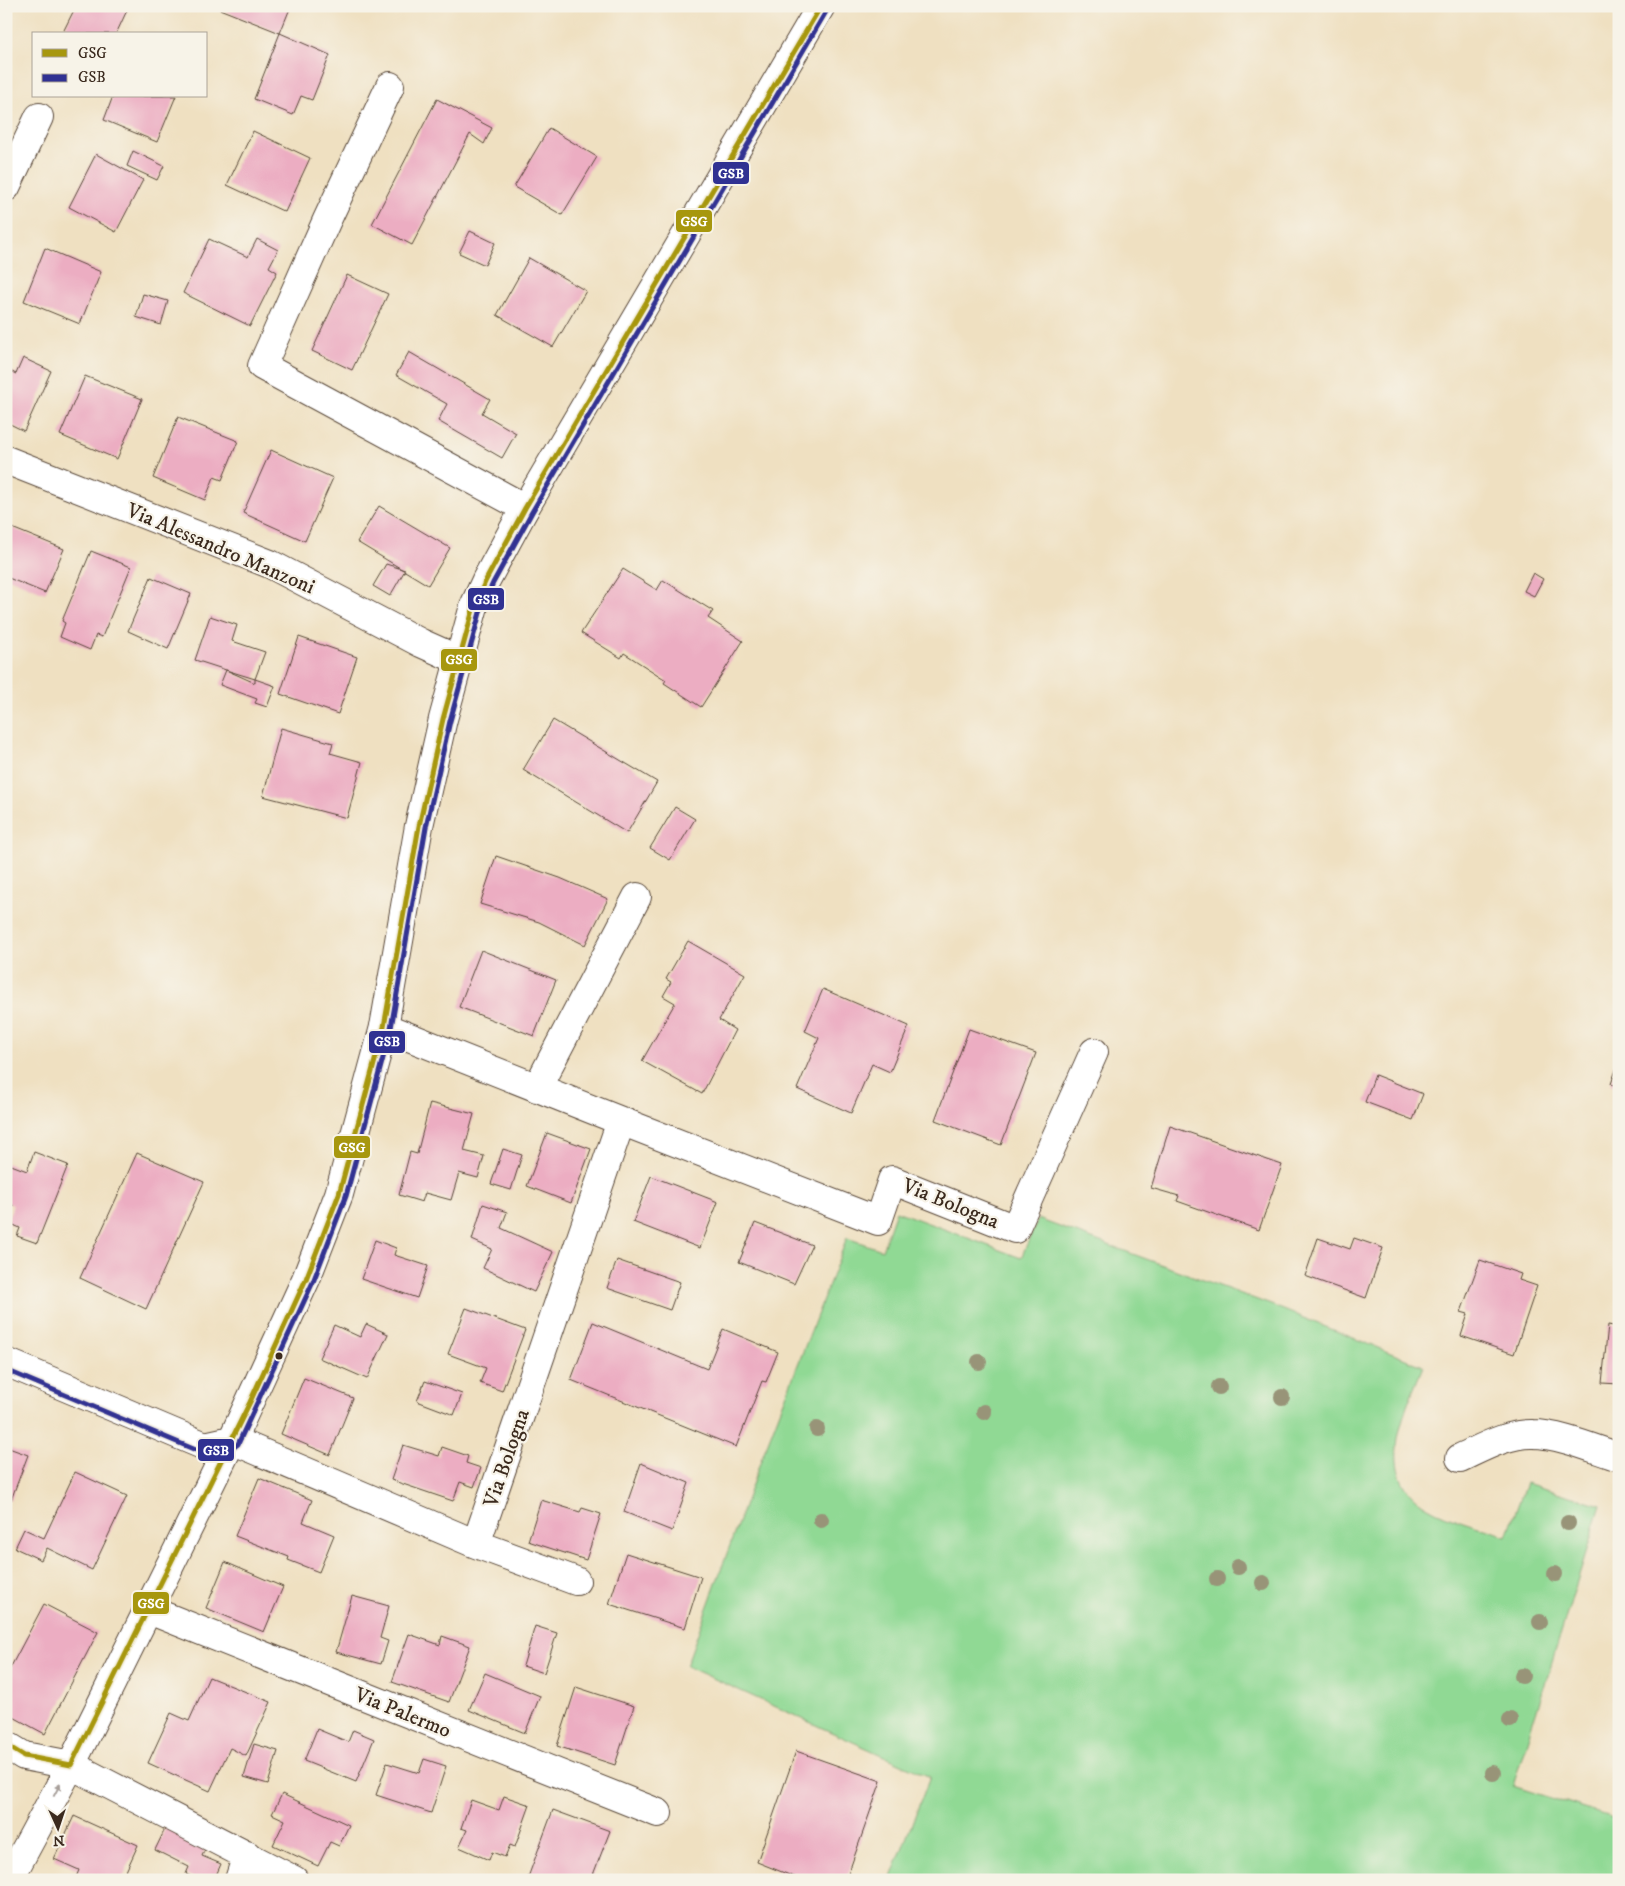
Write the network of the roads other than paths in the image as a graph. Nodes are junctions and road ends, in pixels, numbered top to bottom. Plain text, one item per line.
1 (821, 6) edge
2 (390, 86) dead end
3 (39, 117) dead end
4 (6, 187) edge
5 (6, 460) edge
6 (525, 508) junction
7 (459, 660) junction
8 (637, 897) dead end
9 (384, 1027) junction
10 (1094, 1052) dead end
11 (537, 1088) junction
12 (621, 1121) junction
13 (6, 1362) edge
14 (232, 1440) junction
15 (205, 1446) junction
16 (1619, 1457) edge
17 (1460, 1458) dead end
18 (210, 1486) junction
19 (476, 1544) junction
20 (576, 1581) dead end
21 (149, 1610) junction
22 (6, 1745) edge
23 (70, 1765) junction
24 (658, 1812) dead end
25 (243, 1867) edge
26 (9, 1880) edge
27 (294, 1880) edge

1 - 6 street
2 - 6 street
3 - 4 street
5 - 7 street, Via Alessandro Manzoni
6 - 7 street
7 - 9 street
8 - 11 street
9 - 11 street, Via Bologna
9 - 14 street
10 - 12 street, Via Bologna
11 - 12 street, Via Bologna
12 - 19 street, Via Bologna
13 - 15 street
14 - 15 street
14 - 18 street
14 - 19 street
15 - 18 street
16 - 17 street
18 - 21 street
19 - 20 street
21 - 23 street
21 - 24 street, Via Palermo
22 - 23 street
23 - 25 street
26 -> 23 street
25 - 27 street

